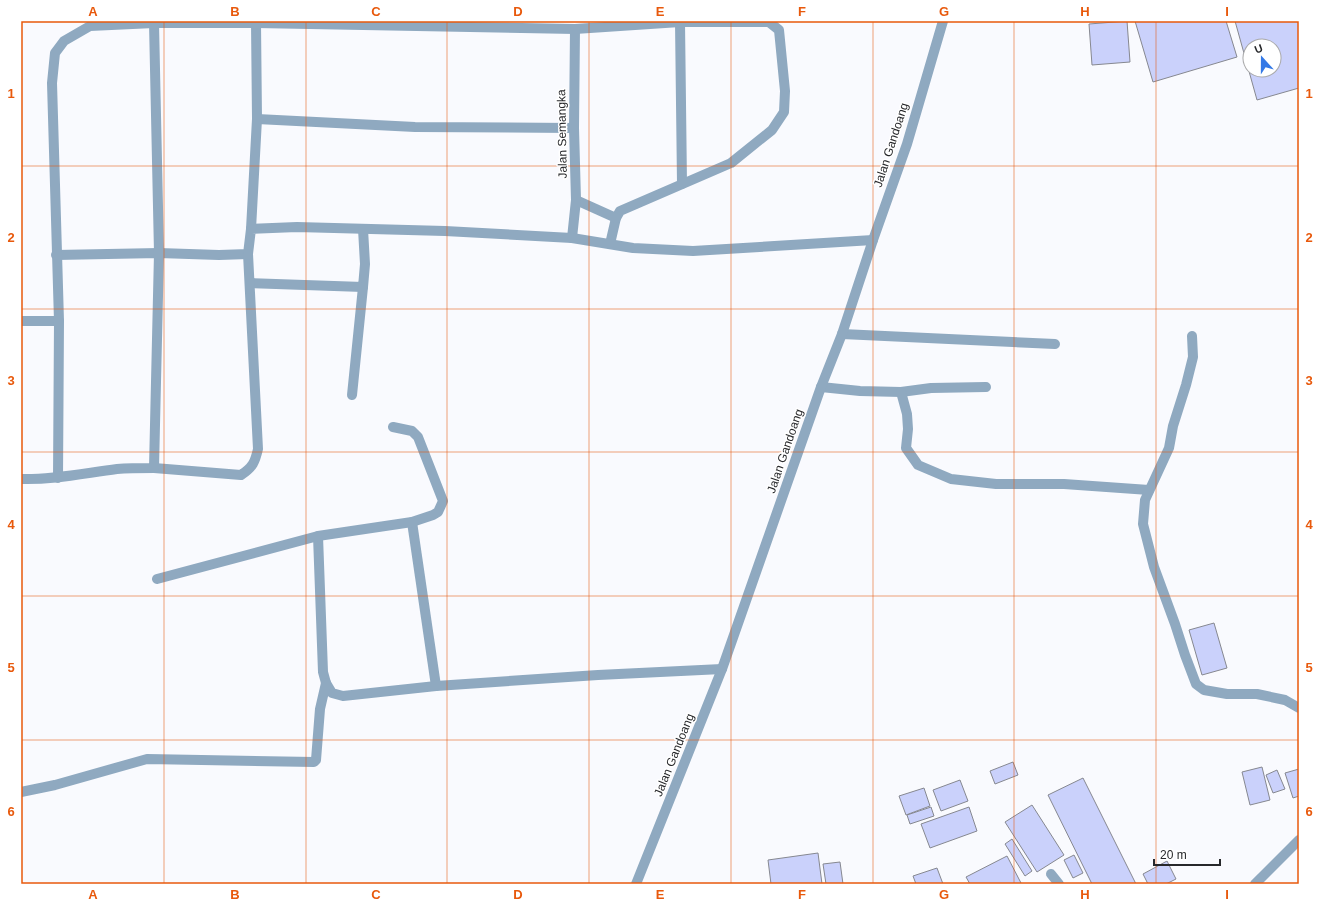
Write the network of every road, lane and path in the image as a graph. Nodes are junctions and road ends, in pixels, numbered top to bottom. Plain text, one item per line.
1 (943, 21) edge
2 (680, 22) junction
3 (154, 23) junction
4 (256, 23) junction
5 (575, 29) junction
6 (257, 120) junction
7 (574, 128) junction
8 (682, 184) junction
9 (576, 200) junction
10 (616, 218) junction
11 (251, 229) junction
12 (363, 229) junction
13 (572, 238) junction
14 (873, 240) junction
15 (610, 244) junction
16 (159, 253) junction
17 (248, 254) junction
18 (56, 255) junction
19 (250, 283) junction
20 (363, 287) junction
21 (21, 321) edge
22 (59, 321) junction
23 (842, 334) junction
24 (1192, 336) dead end
25 (1056, 344) dead end
26 (821, 387) junction
27 (986, 387) dead end
28 (901, 392) junction
29 (352, 395) dead end
30 (393, 427) dead end
31 (154, 468) junction
32 (58, 478) junction
33 (21, 479) edge
34 (1150, 490) junction
35 (412, 522) junction
36 (318, 536) junction
37 (157, 578) dead end
38 (722, 669) junction
39 (326, 684) junction
40 (436, 686) junction
41 (1299, 708) edge
42 (21, 792) edge
43 (1299, 840) edge
44 (1050, 874) dead end
45 (636, 884) edge
46 (1059, 884) edge
47 (1255, 884) edge

1 - 14 street, Jalan Gandoang
2 - 5 street
2 - 8 street
2 - 8 street
3 - 4 street
3 - 16 street
3 - 18 street
4 - 5 street
4 - 6 street
5 - 7 street, Jalan Semangka
6 - 7 street
6 - 11 street
7 - 9 street, Jalan Semangka
8 - 10 street
9 - 10 street
9 - 13 street, Jalan Semangka
10 - 15 street
11 - 12 street
11 - 17 street
12 - 13 street
12 - 20 street
13 - 15 street
14 - 15 street
14 - 23 street, Jalan Gandoang
16 - 17 street
16 - 18 street
16 - 31 street
17 - 19 street
18 - 22 street
19 - 20 street
19 - 31 street
20 - 29 street
21 - 22 street
22 - 32 street
23 - 25 street
23 - 26 street, Jalan Gandoang
24 - 34 street
26 - 28 street
26 - 38 street, Jalan Gandoang
27 - 28 street
28 - 34 street
30 - 35 street
31 - 32 street
32 - 33 street
34 - 41 street
35 - 36 street
35 - 40 street
36 - 37 street
36 - 39 street
38 - 40 street
38 - 45 street, Jalan Gandoang
39 - 40 street
39 - 42 street
43 - 47 street
44 - 46 street

